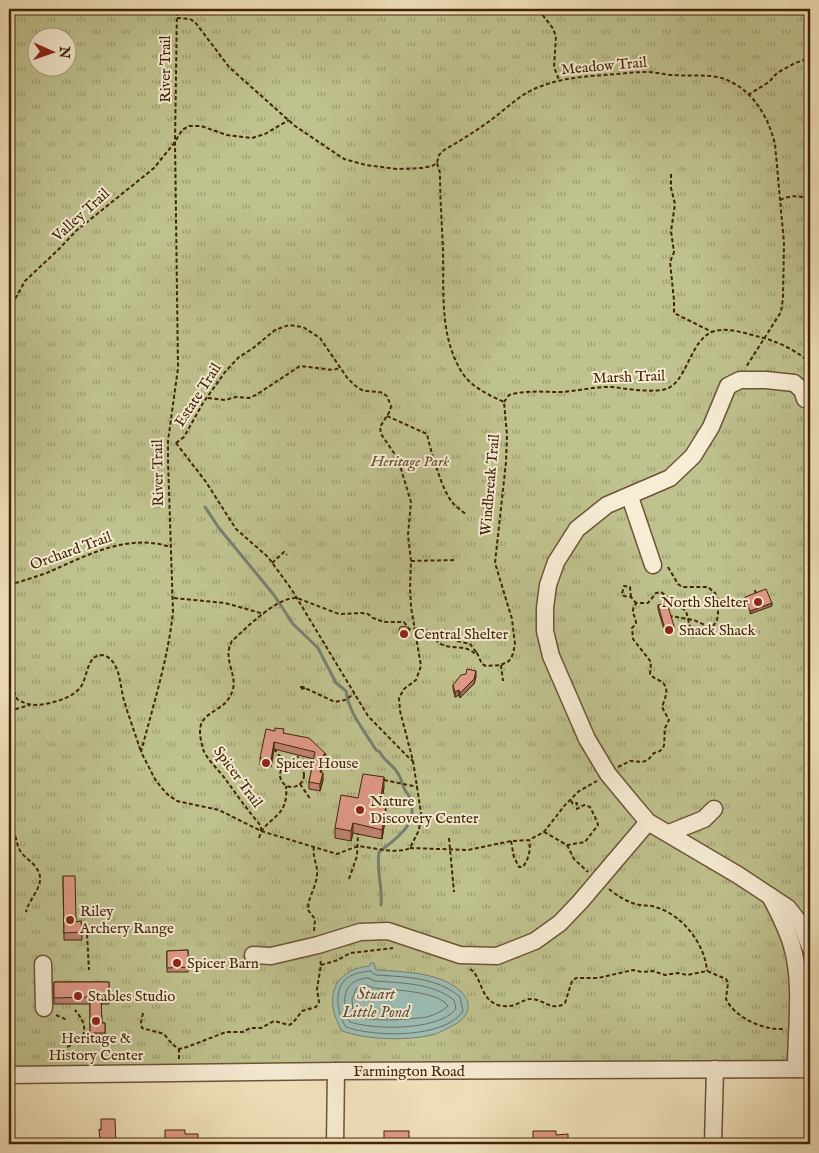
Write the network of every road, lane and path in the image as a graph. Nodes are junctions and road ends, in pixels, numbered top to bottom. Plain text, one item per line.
1 (177, 9) edge
2 (542, 9) edge
3 (177, 18) junction
4 (810, 58) edge
5 (559, 80) junction
6 (748, 95) junction
7 (289, 120) junction
8 (175, 142) junction
9 (437, 163) junction
10 (672, 174) dead end
11 (780, 200) junction
12 (810, 200) edge
13 (9, 310) edge
14 (712, 332) junction
15 (765, 338) junction
16 (810, 364) edge
17 (340, 368) junction
18 (740, 380) junction
19 (208, 398) junction
20 (805, 399) dead end
21 (504, 402) junction
22 (387, 416) junction
23 (630, 496) junction
24 (467, 515) dead end
25 (170, 547) junction
26 (286, 555) dead end
27 (456, 560) dead end
28 (411, 561) junction
29 (272, 563) junction
30 (660, 566) joint
31 (9, 585) edge
32 (754, 590) dead end
33 (756, 595) edge
34 (631, 597) junction
35 (174, 598) junction
36 (297, 598) junction
37 (636, 603) dead end
38 (746, 603) edge
39 (718, 605) junction
40 (264, 614) junction
41 (669, 616) edge
42 (414, 628) junction
43 (457, 641) dead end
44 (477, 654) junction
45 (501, 665) junction
46 (9, 678) edge
47 (503, 681) dead end
48 (305, 688) dead end
49 (354, 694) junction
50 (30, 705) junction
51 (9, 711) edge
52 (274, 749) edge
53 (141, 752) junction
54 (298, 756) edge
55 (310, 760) edge
56 (413, 761) junction
57 (296, 764) junction
58 (287, 765) junction
59 (301, 768) junction
60 (384, 780) edge
61 (300, 784) junction
62 (286, 786) junction
63 (418, 787) junction
64 (570, 799) dead end
65 (311, 800) dead end
66 (714, 809) dead end
67 (648, 822) junction
68 (9, 825) edge
69 (359, 830) edge
70 (261, 831) junction
71 (544, 832) dead end
72 (670, 833) junction
73 (259, 838) dead end
74 (449, 838) dead end
75 (529, 840) dead end
76 (511, 841) dead end
77 (567, 845) junction
78 (358, 846) junction
79 (314, 847) junction
80 (349, 879) dead end
81 (598, 881) junction
82 (454, 892) dead end
83 (770, 896) junction
84 (26, 912) dead end
85 (81, 934) edge
86 (318, 945) junction
87 (810, 947) edge
88 (400, 948) dead end
89 (253, 955) dead end
90 (43, 964) dead end
91 (321, 965) junction
92 (464, 968) dead end
93 (89, 970) dead end
94 (707, 971) junction
95 (804, 991) edge
96 (44, 1008) dead end
97 (75, 1010) dead end
98 (143, 1013) dead end
99 (85, 1028) junction
100 (90, 1028) edge
101 (784, 1029) dead end
102 (67, 1047) dead end
103 (715, 1069) junction
104 (803, 1069) edge
105 (336, 1071) junction
106 (9, 1076) edge
107 (335, 1144) edge
108 (713, 1144) edge

1 - 3 path, River Trail
2 - 5 path
3 - 7 path
3 - 8 path, River Trail
4 - 6 path
5 - 6 path, Meadow Trail
5 - 9 path, Meadow Trail
6 - 11 path, Meadow Trail
7 - 8 path, Valley Trail
7 - 9 path
8 - 13 path, Valley Trail
8 - 25 path, River Trail
9 - 21 path
10 - 14 path
11 - 12 path
11 - 15 path, Meadow Trail
14 - 15 path
14 - 21 path, Marsh Trail
15 - 16 path
15 - 18 path, Meadow Trail
17 - 19 path
17 - 19 path, Estate Trail
17 - 22 path, Estate Trail
18 - 20 street
18 - 23 street
19 - 29 path, Estate Trail
21 - 45 path, Windbreak Trail
22 - 24 path
22 - 28 path, Estate Trail
23 - 30 street
23 - 67 street
25 - 31 path, Orchard Trail
25 - 35 path, River Trail
26 - 29 path
27 - 28 path
28 - 42 path, Estate Trail
29 - 36 path, Estate Trail
30 - 39 path
32 - 33 path
34 - 34 path
34 - 37 path
35 - 40 path
35 - 53 path, River Trail
36 - 40 path, Spicer Trail
36 - 42 path
36 - 49 path, Estate Trail
38 - 39 path
39 - 41 path
40 - 70 path, Spicer Trail
42 - 44 path
42 - 56 path, Estate Trail
43 - 44 path
44 - 45 path
45 - 47 path
46 - 50 path
48 - 49 path
49 - 56 path, Estate Trail
50 - 51 path
50 - 53 path
52 - 58 path
53 - 70 path
54 - 57 path
55 - 59 path
56 - 63 path, Estate Trail
57 - 58 path
57 - 59 path
58 - 62 path
59 - 61 path
60 - 63 path
61 - 62 path
61 - 65 path
62 - 70 path
63 - 78 path, Estate Trail
64 - 77 path
66 - 72 street
67 - 72 street
67 - 81 street
68 - 84 path
69 - 78 path
70 - 73 path
70 - 79 path, Estate Trail
71 - 77 path
72 - 83 street
74 - 82 path
75 - 76 path
77 - 81 path
78 - 79 path, Estate Trail
78 - 80 path
79 - 86 path
81 - 86 street
81 - 94 path
83 - 87 street
83 - 95 street
85 - 93 path
86 - 89 street
86 - 91 path
88 - 91 path
90 - 96 street
91 - 98 path
92 - 94 path
94 - 101 path
95 - 104 street
97 - 99 path
99 - 100 path
99 - 102 path
103 - 104 street, Farmington Road
103 - 105 street, Farmington Road
103 - 108 street
105 - 106 street, Farmington Road
105 - 107 street

